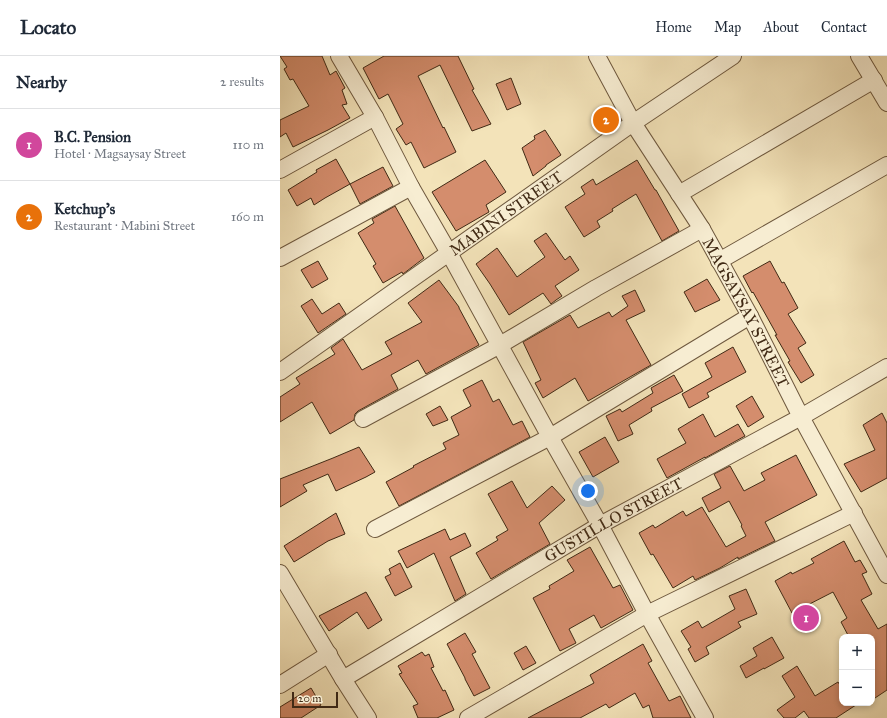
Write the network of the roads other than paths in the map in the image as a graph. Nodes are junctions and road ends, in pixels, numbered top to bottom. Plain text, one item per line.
1 (339, 56) edge
2 (596, 56) edge
3 (733, 56) edge
4 (859, 56) edge
5 (874, 80) junction
6 (887, 103) edge
7 (375, 117) junction
8 (633, 123) junction
9 (887, 165) edge
10 (280, 170) edge
11 (411, 187) junction
12 (679, 194) junction
13 (702, 229) junction
14 (449, 253) junction
15 (280, 258) edge
16 (719, 261) junction
17 (750, 316) junction
18 (500, 345) junction
19 (887, 367) edge
20 (280, 372) edge
21 (801, 417) junction
22 (363, 419) dead end
23 (550, 437) junction
24 (854, 513) junction
25 (600, 524) junction
26 (375, 529) dead end
27 (280, 573) edge
28 (887, 575) edge
29 (647, 614) junction
30 (329, 654) junction
31 (343, 678) junction
32 (280, 685) edge
33 (368, 718) edge
34 (468, 718) edge
35 (705, 718) edge

1 - 7 street
2 - 8 street, MAGSAYSAY STREET
3 - 8 street, MABINI STREET
4 - 5 street
5 - 6 street
5 - 12 street
7 - 10 street
7 - 11 street
8 - 12 street, MAGSAYSAY STREET
8 - 14 street, MABINI STREET
9 - 16 street
11 - 14 street
11 - 15 street
12 - 13 street, MAGSAYSAY STREET
13 - 16 street, MAGSAYSAY STREET
13 - 18 street
14 - 18 street
14 - 20 street, MABINI STREET
16 - 17 street, MAGSAYSAY STREET
17 - 21 street, MAGSAYSAY STREET
17 - 23 street
18 - 22 street
18 - 23 street
19 - 21 street, GUSTILLO STREET
21 - 24 street, MAGSAYSAY STREET
21 - 25 street, GUSTILLO STREET
23 - 25 street
23 - 26 street
24 - 28 street, MAGSAYSAY STREET
24 - 29 street
25 - 29 street
25 - 31 street, GUSTILLO STREET
27 - 30 street
29 - 34 street
29 - 35 street
30 - 31 street
30 - 32 street
31 - 33 street

